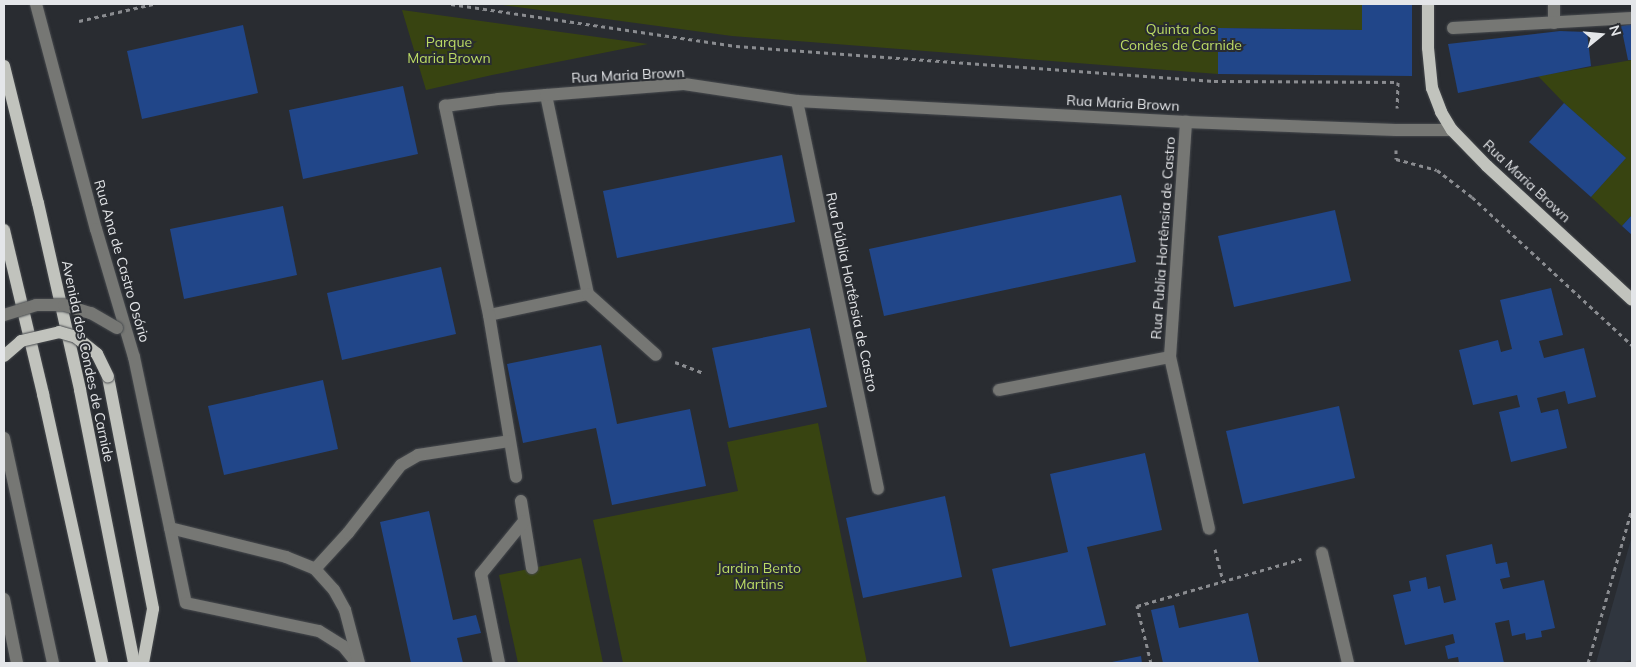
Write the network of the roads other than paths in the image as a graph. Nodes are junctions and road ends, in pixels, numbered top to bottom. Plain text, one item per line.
1 (36, 4) edge
2 (1428, 4) edge
3 (1554, 4) edge
4 (1632, 18) edge
5 (1554, 22) junction
6 (1453, 28) dead end
7 (4, 66) edge
8 (546, 95) junction
9 (797, 101) junction
10 (1186, 122) junction
11 (1452, 130) junction
12 (4, 230) edge
13 (588, 294) junction
14 (1632, 300) edge
15 (489, 315) junction
16 (4, 316) edge
17 (656, 355) road end
18 (4, 356) edge
19 (134, 357) junction
20 (1170, 357) junction
21 (999, 390) dead end
22 (4, 438) edge
23 (509, 441) junction
24 (516, 477) dead end
25 (878, 489) dead end
26 (521, 501) dead end
27 (524, 521) junction
28 (170, 528) junction
29 (1210, 529) road end
30 (1322, 553) road end
31 (532, 568) dead end
32 (315, 569) junction
33 (4, 599) edge
34 (17, 663) edge
35 (53, 663) edge
36 (102, 663) edge
37 (134, 663) edge
38 (143, 663) edge
39 (358, 663) edge
40 (499, 663) edge
41 (1348, 663) edge

1 - 19 street, Rua Ana de Castro Osório
2 - 11 main road
3 - 5 street
4 - 5 street
5 - 6 street
7 - 37 main road, Avenida dos Condes de Carnide
8 - 9 street, Rua Maria Brown
8 - 13 street
8 - 15 street, Rua Maria Brown
9 - 10 street, Rua Maria Brown
9 - 25 street, Rua Públia Hortênsia de Castro
10 - 11 street, Rua Maria Brown
10 - 20 street, Rua Publia Hortênsia de Castro
11 - 14 main road, Rua Maria Brown
12 - 36 main road
13 - 15 street
13 - 17 street
15 - 23 street
16 - 19 street, bridge
18 - 38 main road, bridge
19 - 28 street, Rua Ana de Castro Osório
20 - 21 street, Rua Publia Hortênsia de Castro
20 - 29 street, Rua Publia Hortênsia de Castro
22 - 35 street
23 - 24 street
23 - 32 street
26 - 27 street
27 - 31 street
27 - 40 street
28 - 32 street, Rua Ana de Castro Osório
28 - 39 street, Rua Ana de Castro Osório
30 - 41 street
32 - 39 street, Rua Ana de Castro Osório
33 - 34 street

